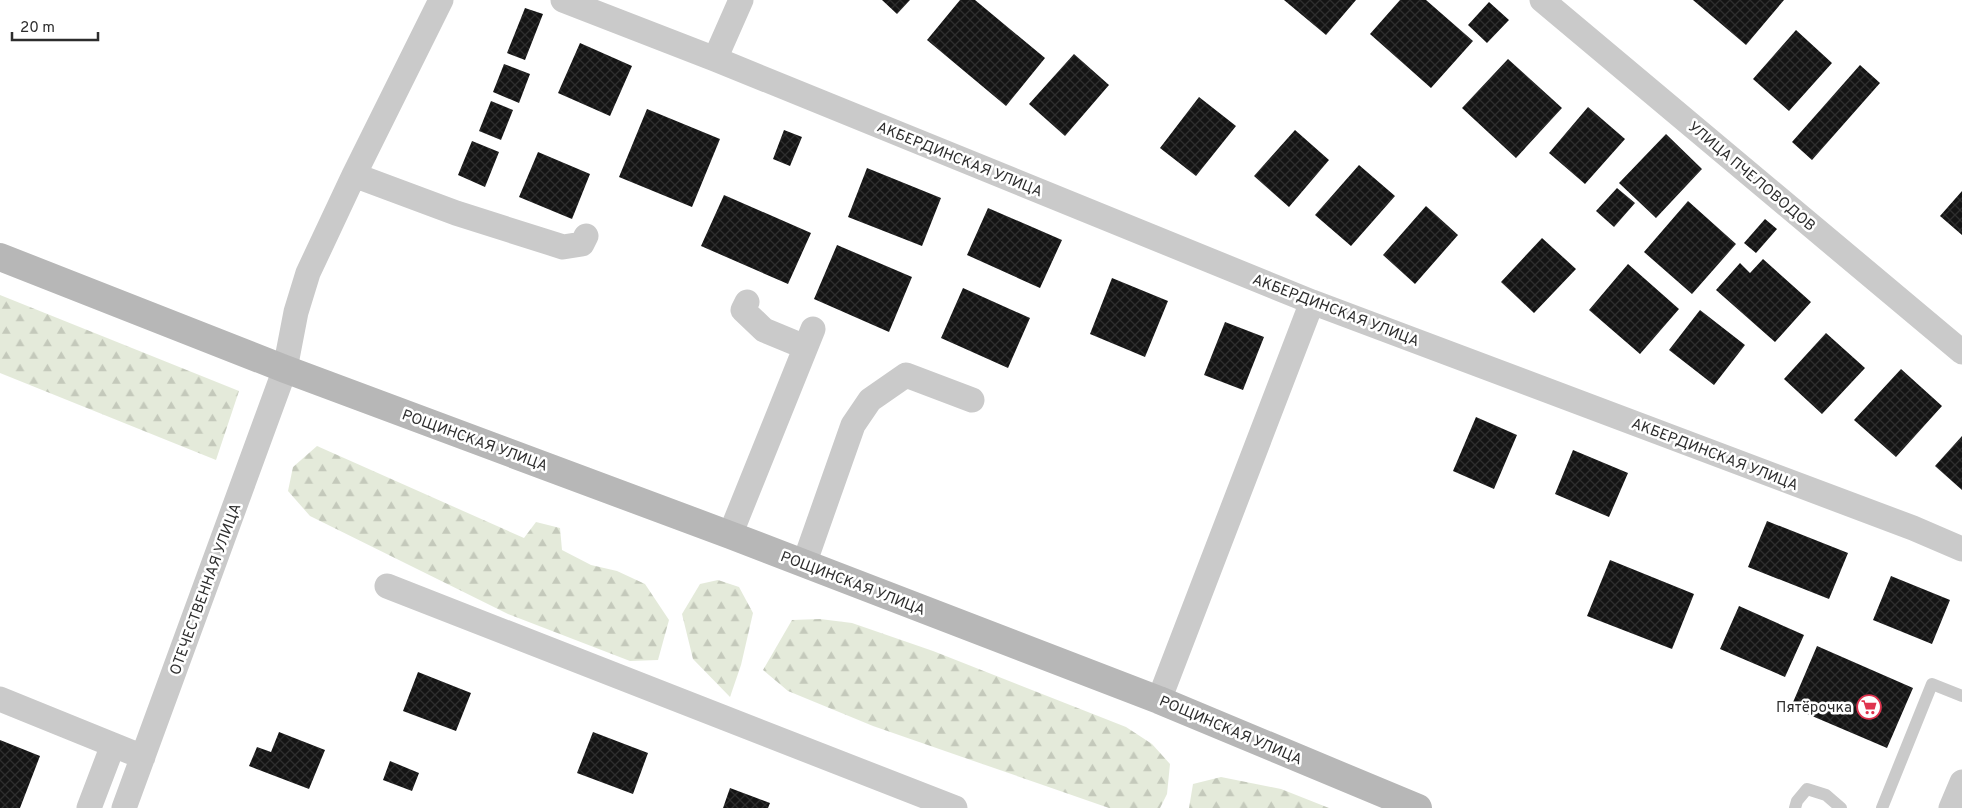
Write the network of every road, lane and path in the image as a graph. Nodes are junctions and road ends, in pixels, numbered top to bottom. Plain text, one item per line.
1 (441, 0) edge
2 (563, 0) edge
3 (742, 0) edge
4 (1542, 0) edge
5 (715, 59) junction
6 (354, 175) junction
7 (586, 236) dead end
8 (0, 257) edge
9 (747, 302) dead end
10 (1312, 302) junction
11 (1962, 352) edge
12 (285, 369) junction
13 (972, 400) dead end
14 (730, 535) junction
15 (1962, 549) edge
16 (804, 564) junction
17 (387, 586) dead end
18 (1962, 696) edge
19 (0, 699) edge
20 (1159, 700) junction
21 (113, 745) junction
22 (143, 757) junction
23 (1962, 782) edge
24 (89, 808) edge
25 (124, 808) edge
26 (955, 808) edge
27 (1418, 808) edge
28 (1794, 808) edge
29 (1841, 808) edge
30 (1882, 808) edge
31 (1951, 808) edge

1 - 6 street, ОТЕЧЕСТВЕННАЯ УЛИЦА
2 - 5 street, АКБЕРДИНСКАЯ УЛИЦА
3 - 5 street
4 - 11 street, УЛИЦА ПЧЕЛОВОДОВ
5 - 10 street, АКБЕРДИНСКАЯ УЛИЦА
6 - 7 street
6 - 12 street, ОТЕЧЕСТВЕННАЯ УЛИЦА
8 - 12 street, РОЩИНСКАЯ УЛИЦА
9 - 14 street
10 - 15 street, АКБЕРДИНСКАЯ УЛИЦА
10 - 20 street
12 - 14 street, РОЩИНСКАЯ УЛИЦА
12 - 22 street, ОТЕЧЕСТВЕННАЯ УЛИЦА
13 - 16 street
14 - 16 street, РОЩИНСКАЯ УЛИЦА
16 - 20 street, РОЩИНСКАЯ УЛИЦА
17 - 26 street
18 - 30 lane
19 - 21 street
20 - 27 street, РОЩИНСКАЯ УЛИЦА
21 - 22 street
21 - 24 street
22 - 25 street, ОТЕЧЕСТВЕННАЯ УЛИЦА
23 - 31 street
28 - 29 lane

